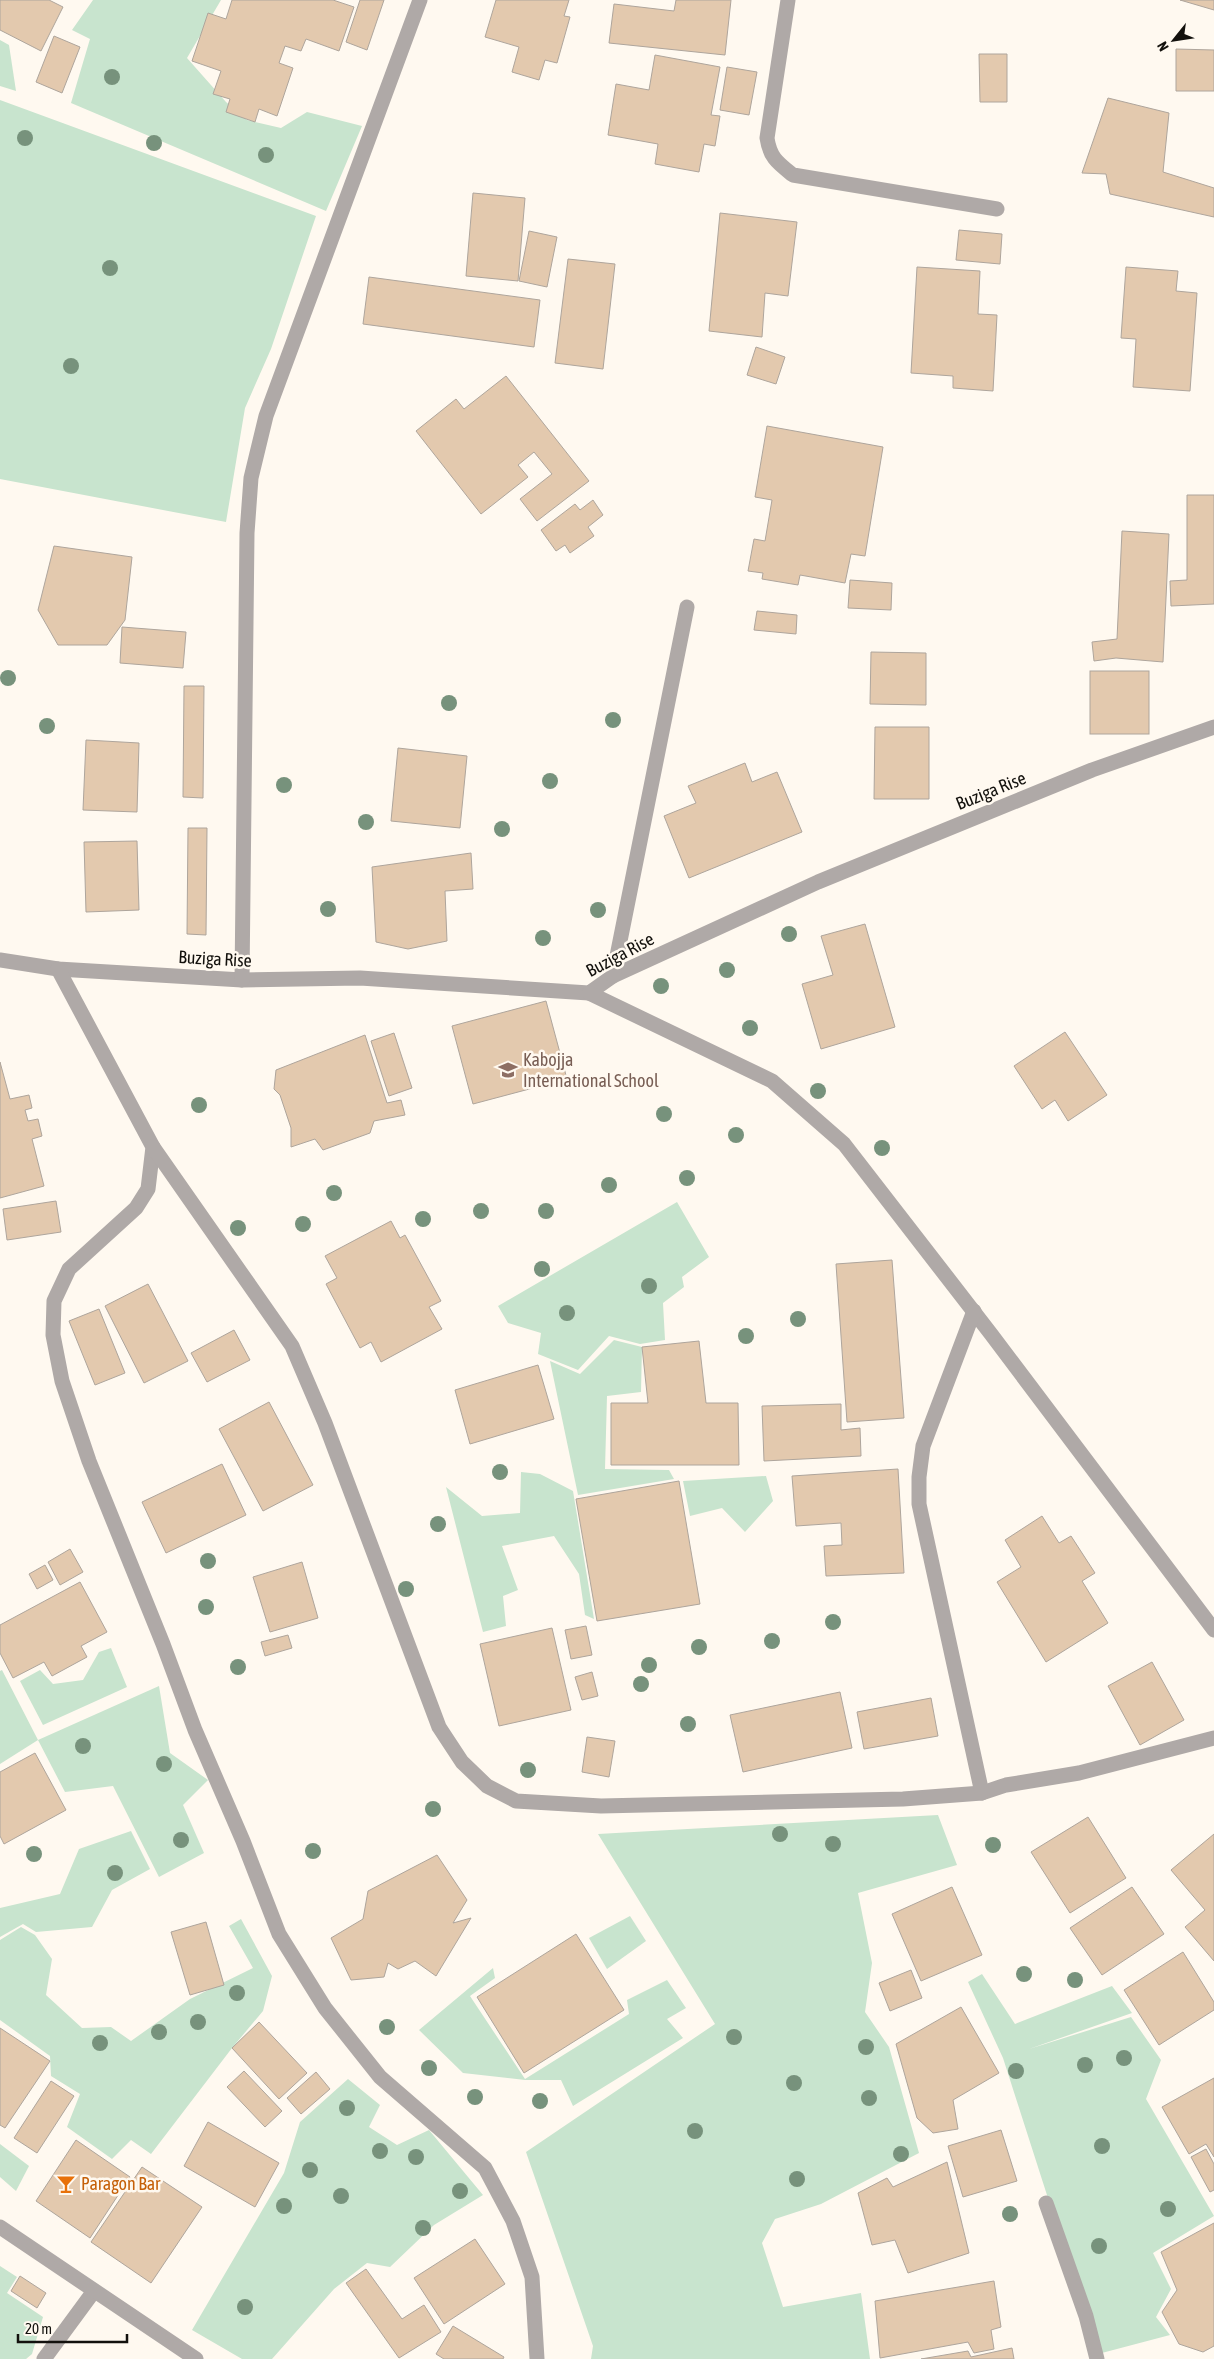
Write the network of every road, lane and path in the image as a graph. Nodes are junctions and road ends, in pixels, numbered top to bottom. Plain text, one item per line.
1 (420, 0) edge
2 (788, 0) edge
3 (997, 209) dead end
4 (687, 607) dead end
5 (1214, 727) edge
6 (0, 960) edge
7 (58, 969) junction
8 (613, 976) junction
9 (242, 980) junction
10 (590, 993) junction
11 (153, 1147) junction
12 (974, 1311) junction
13 (1214, 1630) edge
14 (1214, 1738) edge
15 (982, 1793) junction
16 (1046, 2204) dead end
17 (0, 2227) edge
18 (94, 2291) junction
19 (44, 2359) edge
20 (196, 2359) edge
21 (537, 2359) edge
22 (1097, 2359) edge

1 - 9 street
2 - 3 street
4 - 8 street
5 - 8 street, Buziga Rise
6 - 7 street, Buziga Rise
7 - 9 street, Buziga Rise
7 - 11 street
8 - 10 street, Buziga Rise
9 - 10 street, Buziga Rise
10 - 12 street
11 - 15 street
11 - 21 street
12 - 13 street
12 - 15 street
14 - 15 street
16 - 22 street
17 - 18 street
18 - 19 street
18 - 20 street

